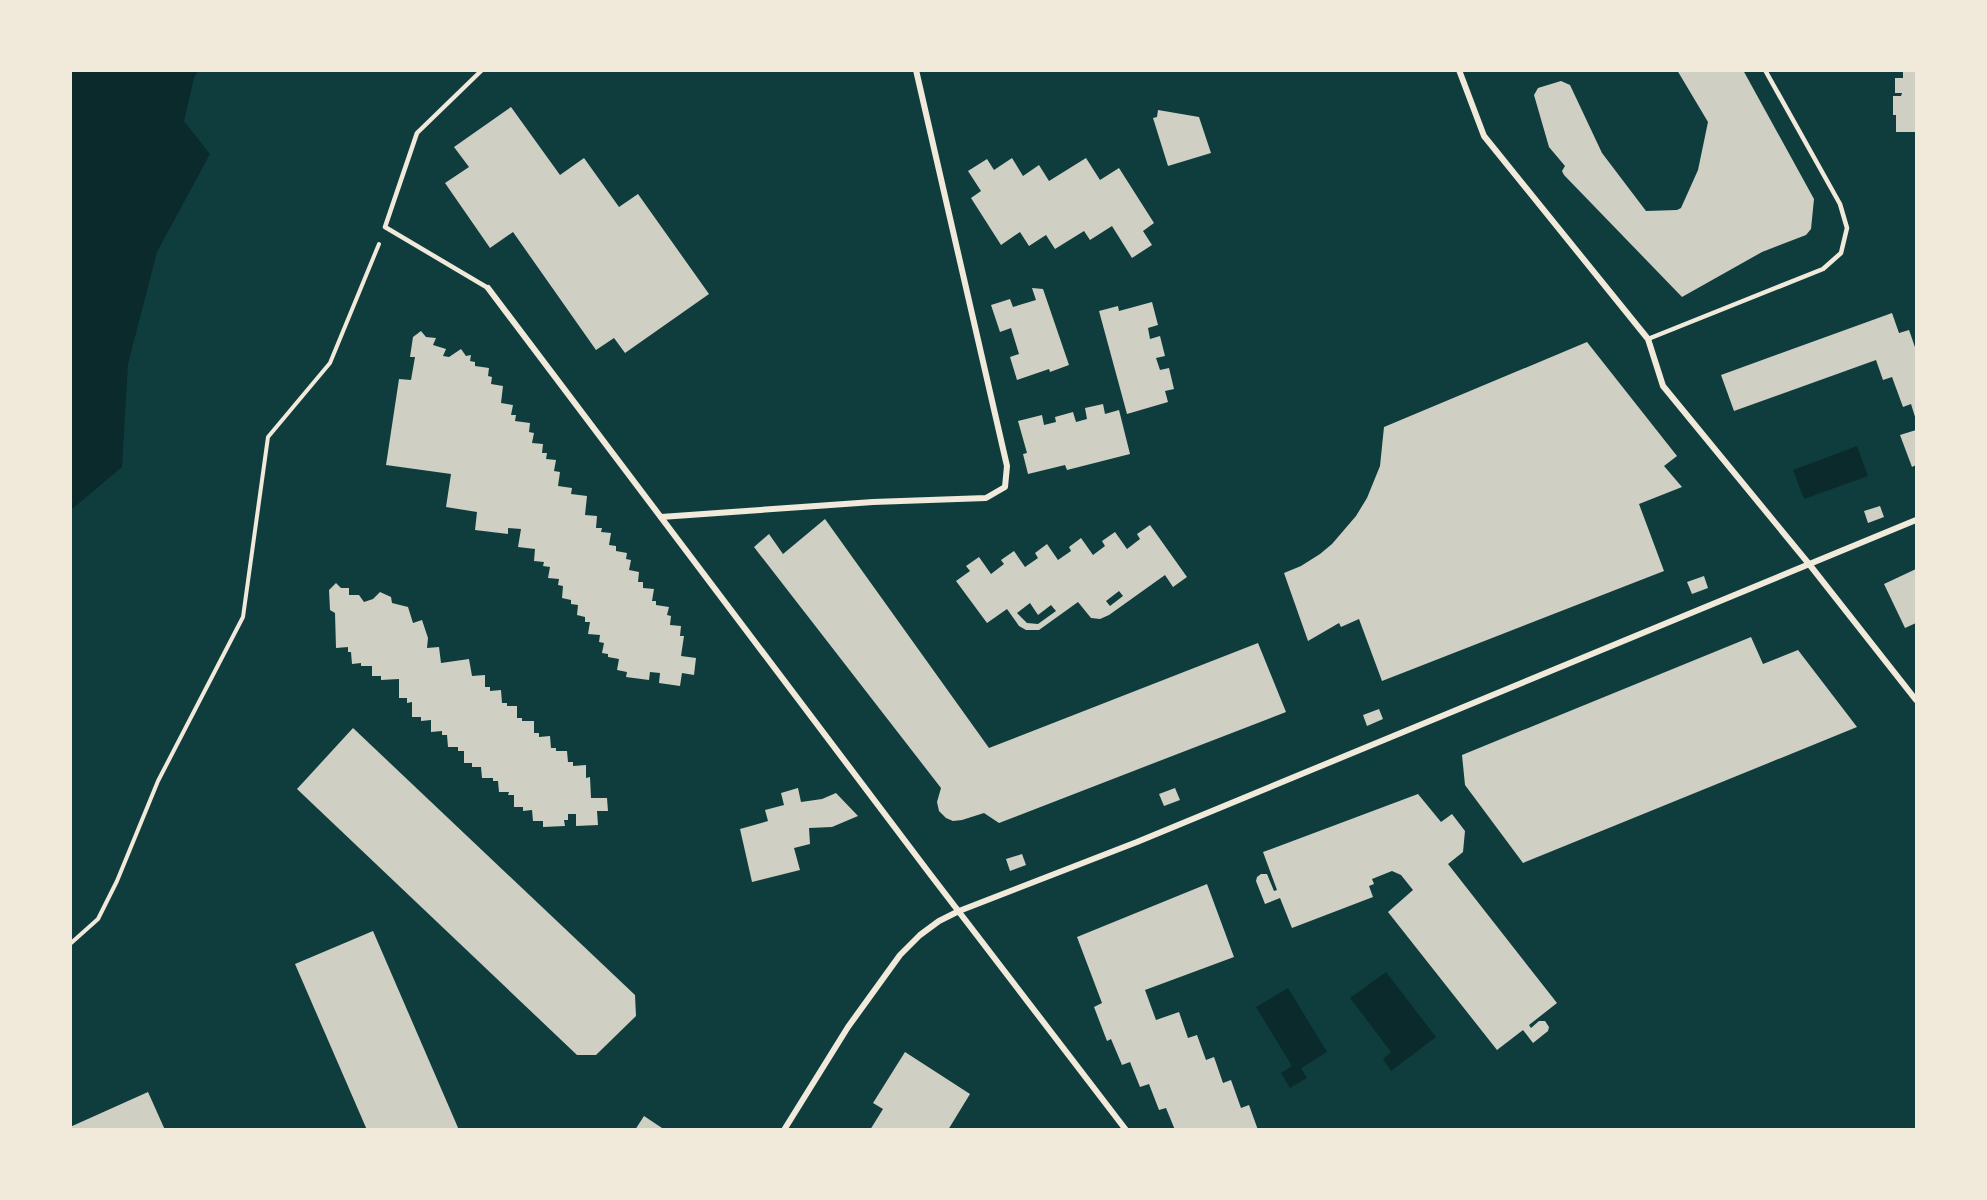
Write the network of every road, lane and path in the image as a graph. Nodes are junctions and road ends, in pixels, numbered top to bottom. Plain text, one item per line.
1 (482, 70) edge
2 (916, 70) edge
3 (1459, 70) edge
4 (1765, 70) edge
5 (386, 227) junction
6 (488, 288) joint
7 (1648, 339) junction
8 (661, 517) junction
9 (1917, 520) edge
10 (1809, 564) junction
11 (1917, 700) edge
12 (959, 911) junction
13 (70, 944) edge
14 (784, 1130) edge
15 (1126, 1130) edge

1 - 5 lane
2 - 8 street
3 - 7 street
4 - 7 lane
5 - 6 lane
5 - 13 path
6 - 8 street
7 - 10 street
8 - 12 street
9 - 10 street
10 - 11 street
10 - 12 street
12 - 14 street
12 - 15 street

